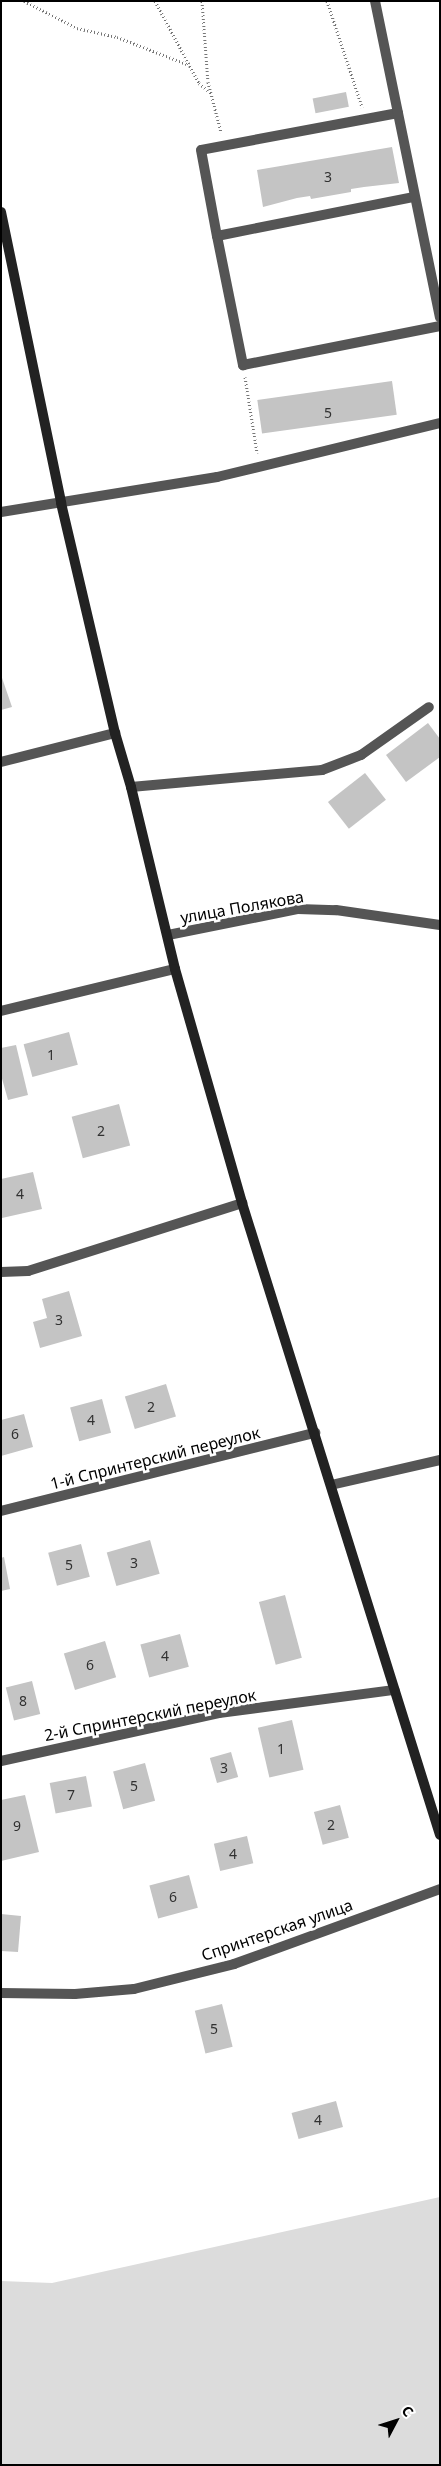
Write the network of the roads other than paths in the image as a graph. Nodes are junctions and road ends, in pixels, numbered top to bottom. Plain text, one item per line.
1 (375, 1) edge
2 (398, 113) junction
3 (414, 197) junction
4 (1, 212) edge
5 (217, 236) junction
6 (5, 248) edge
7 (440, 318) edge
8 (440, 326) edge
9 (440, 423) edge
10 (61, 503) junction
11 (1, 512) edge
12 (429, 707) dead end
13 (115, 733) junction
14 (1, 762) edge
15 (131, 787) junction
16 (440, 925) edge
17 (168, 935) junction
18 (176, 969) junction
19 (1, 1011) edge
20 (242, 1203) junction
21 (1, 1272) edge
22 (315, 1433) junction
23 (440, 1460) edge
24 (331, 1485) junction
25 (1, 1511) edge
26 (394, 1690) junction
27 (1, 1761) edge
28 (440, 1835) edge
29 (440, 1889) edge
30 (1, 1994) edge

1 - 2 street
2 - 3 street
2 - 5 street
3 - 5 street
3 - 7 street
4 - 6 street
5 - 8 street
6 - 10 street
9 - 10 street
10 - 11 street
10 - 13 street
12 - 15 street
13 - 14 street
13 - 15 street
15 - 17 street
16 - 17 street, улица Полякова
17 - 18 street
18 - 19 street
18 - 20 street
20 - 21 street
20 - 22 street
22 - 24 street
22 - 25 street, 1-й Спринтерский переулок
23 - 24 street
24 - 26 street
26 - 27 street, 2-й Спринтерский переулок
26 - 28 street
29 - 30 street, Спринтерская улица

